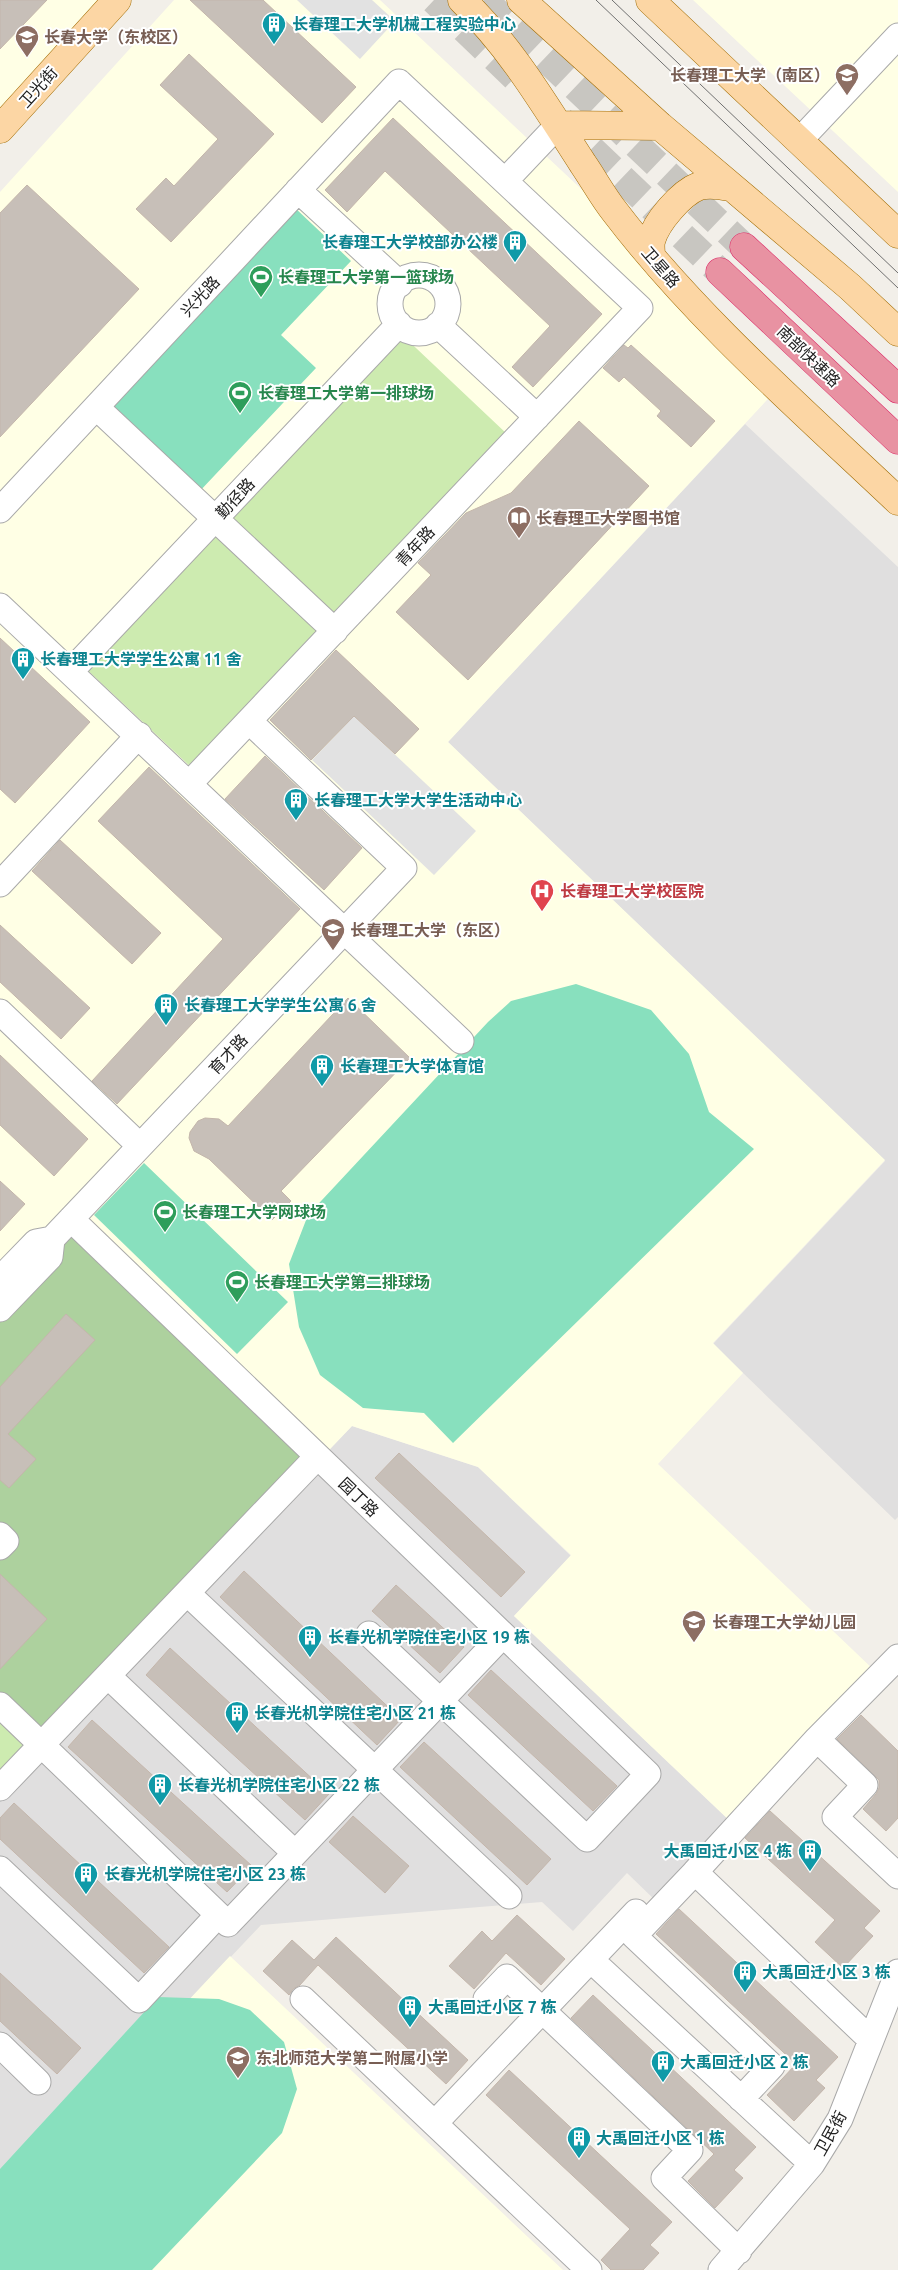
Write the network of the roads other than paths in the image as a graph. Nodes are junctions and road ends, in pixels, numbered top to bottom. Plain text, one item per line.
1 (116, 0) edge
2 (462, 0) edge
3 (521, 0) edge
4 (650, 0) edge
5 (898, 36) edge
6 (558, 125) junction
7 (660, 126) junction
8 (0, 129) edge
9 (800, 140) junction
10 (505, 182) junction
11 (730, 187) junction
12 (298, 190) junction
13 (898, 234) edge
14 (744, 247) tunnel mouth
15 (651, 256) junction
16 (720, 272) tunnel mouth
17 (400, 284) junction
18 (398, 324) junction
19 (438, 325) junction
20 (898, 332) edge
21 (898, 390) edge
22 (96, 407) junction
23 (537, 417) junction
24 (898, 440) edge
25 (898, 501) edge
26 (0, 510) edge
27 (215, 519) junction
28 (0, 606) edge
29 (335, 631) junction
30 (71, 671) junction
31 (249, 721) junction
32 (139, 735) junction
33 (190, 783) junction
34 (0, 884) edge
35 (345, 931) junction
36 (0, 1012) edge
37 (461, 1040) dead end
38 (140, 1146) junction
39 (71, 1219) junction
40 (52, 1239) junction
41 (2, 1273) edge
42 (0, 1309) edge
43 (317, 1458) junction
44 (0, 1535) edge
45 (0, 1546) edge
46 (187, 1593) junction
47 (370, 1634) dead end
48 (503, 1635) junction
49 (898, 1657) edge
50 (108, 1676) junction
51 (440, 1700) junction
52 (0, 1705) edge
53 (817, 1739) junction
54 (41, 1744) junction
55 (374, 1770) junction
56 (0, 1788) edge
57 (295, 1853) junction
58 (0, 1870) edge
59 (695, 1872) junction
60 (898, 1876) edge
61 (509, 1896) dead end
62 (636, 1912) dead end
63 (218, 1915) junction
64 (591, 1960) junction
65 (898, 1972) edge
66 (303, 1999) dead end
67 (486, 1999) dead end
68 (542, 2011) junction
69 (871, 2040) junction
70 (0, 2045) edge
71 (38, 2082) dead end
72 (741, 2100) junction
73 (435, 2123) junction
74 (812, 2164) junction
75 (739, 2250) junction
76 (589, 2270) edge
77 (721, 2270) edge

1 - 8 main road, 卫光街
2 - 6 main road, 卫星路
3 - 7 main road
4 - 9 main road
5 - 9 street
6 - 7 main road
6 - 10 street
6 - 15 main road, 卫星路
7 - 11 main road
9 - 13 main road
10 - 12 street, 兴光路
10 - 23 street, 青年路
11 - 15 main road
11 - 20 main road
12 - 17 street
12 - 22 street, 兴光路
14 - 21 highway
15 - 25 main road, 卫星路
16 - 24 highway, 南部快速路
17 - 18 street
17 - 19 street
18 - 19 street
18 - 27 street, 勤径路
19 - 23 street
22 - 26 street, 兴光路
22 - 27 street
23 - 29 street, 青年路
27 - 29 street
27 - 30 street, 勤径路
28 - 30 street
29 - 31 street, 青年路
30 - 32 street
31 - 33 street, 青年路
31 - 35 street, 育才路
32 - 33 street
32 - 34 street
33 - 35 street
35 - 37 street
35 - 38 street, 育才路
36 - 38 street
38 - 39 street, 育才路
39 - 40 street, 育才路
39 - 43 street, 园丁路
40 - 41 street, 育才路
40 - 42 street, 育才路
43 - 46 street
43 - 48 street, 园丁路
44 - 45 street
46 - 50 street
46 - 55 street
47 - 51 street
48 - 51 street
48 - 51 street, 园丁路
49 - 53 street
50 - 54 street
50 - 57 street
51 - 55 street
52 - 54 street
53 - 59 street
53 - 60 street
54 - 56 street
54 - 63 street
55 - 57 street
55 - 61 street
57 - 63 street
58 - 63 street
59 - 69 street
59 - 72 street
62 - 64 street
64 - 68 street
64 - 72 street
65 - 69 street, 卫民街
66 - 73 street
67 - 68 street
68 - 73 street
68 - 75 street
69 - 74 street, 卫民街
70 - 71 street
72 - 74 street
73 - 76 street
74 - 75 street, 卫民街
75 - 77 street, 卫民街

